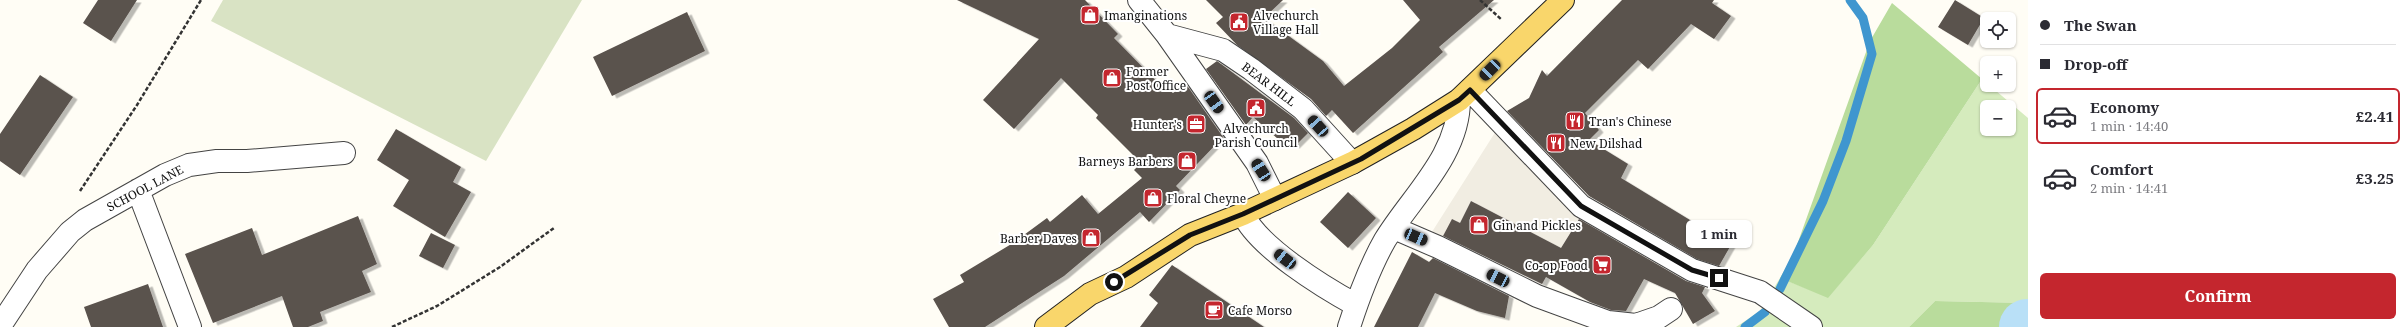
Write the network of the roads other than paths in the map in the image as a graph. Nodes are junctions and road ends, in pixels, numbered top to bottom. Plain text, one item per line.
1 (1139, 0) edge
2 (1563, 0) edge
3 (1167, 35) junction
4 (1465, 95) junction
5 (344, 153) dead end
6 (1352, 163) junction
7 (138, 190) junction
8 (1275, 199) junction
9 (1243, 214) junction
10 (1394, 228) junction
11 (1356, 305) junction
12 (1671, 309) dead end
13 (0, 326) edge
14 (190, 327) edge
15 (1046, 327) edge
16 (1349, 327) edge
17 (1812, 327) edge

1 - 3 street
2 - 4 main road
3 - 6 street, BEAR HILL
3 - 8 street
4 - 6 main road
4 - 10 street
4 - 17 street
5 - 7 street, SCHOOL LANE
6 - 8 main road
7 - 13 street, SCHOOL LANE
7 - 14 street
8 - 9 main road
9 - 11 street
9 - 15 main road
10 - 11 street
10 - 12 street
11 - 16 street

